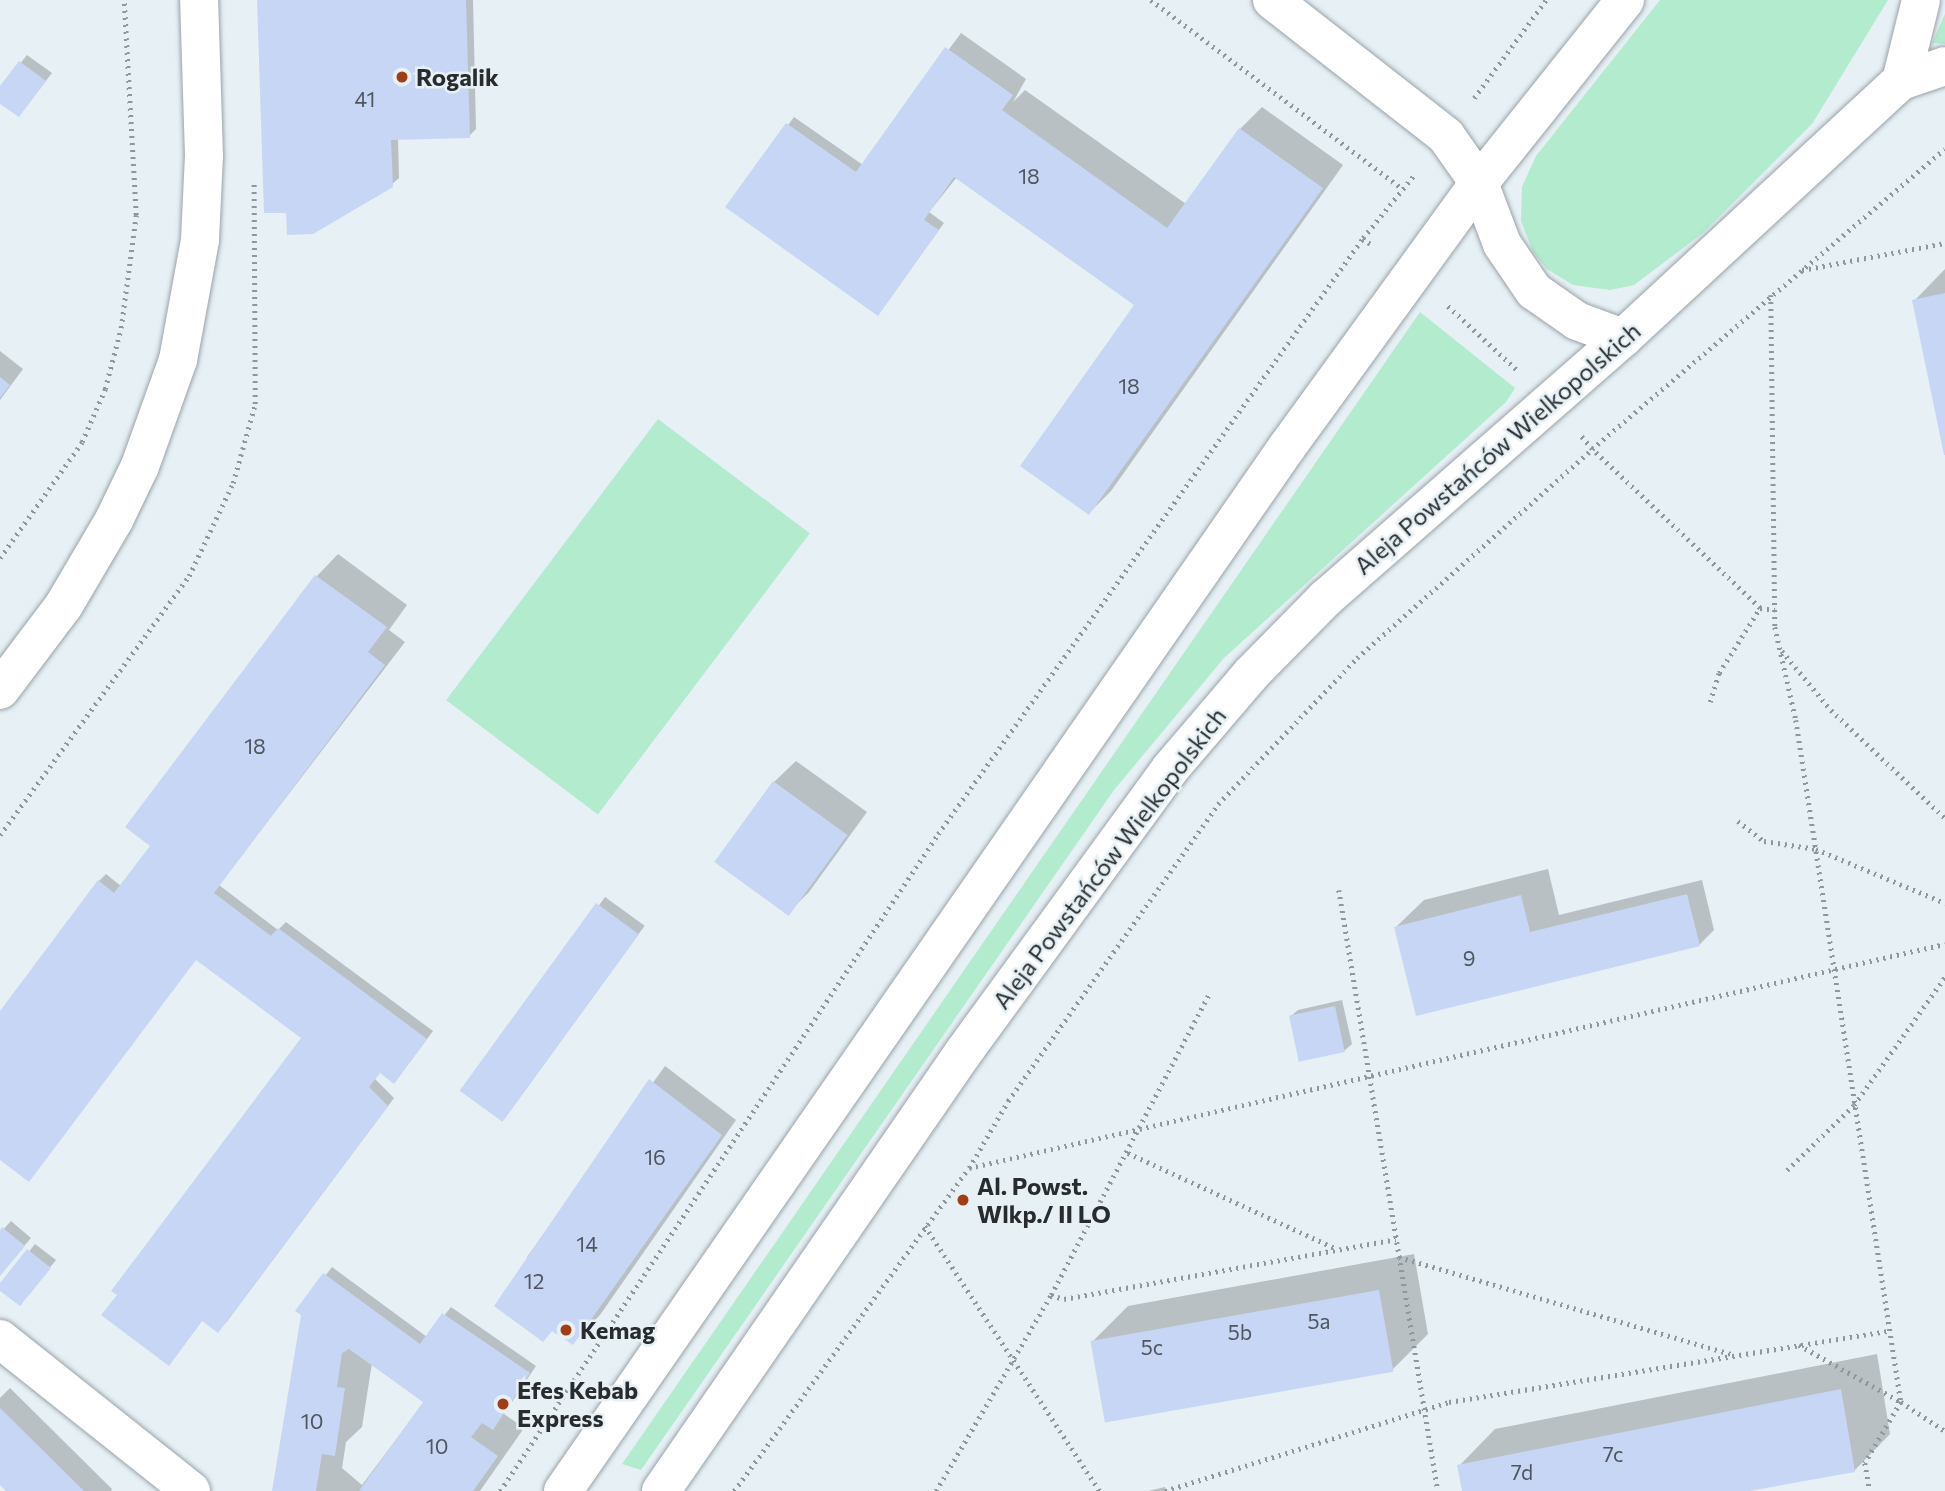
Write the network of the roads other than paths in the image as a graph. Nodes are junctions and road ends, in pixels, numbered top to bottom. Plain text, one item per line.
1 (199, 0) edge
2 (1272, 0) edge
3 (1625, 0) edge
4 (1921, 0) edge
5 (1945, 66) edge
6 (1900, 81) junction
7 (1479, 183) junction
8 (1623, 338) junction
9 (0, 690) edge
10 (0, 1339) edge
11 (191, 1491) edge
12 (563, 1491) edge
13 (661, 1491) edge

1 - 9 main road
2 - 7 main road
3 - 7 main road
4 - 6 main road
5 - 6 main road
6 - 8 main road, Aleja Powstańców Wielkopolskich
7 - 8 main road
7 - 12 main road
8 - 13 main road, Aleja Powstańców Wielkopolskich
10 - 11 main road

